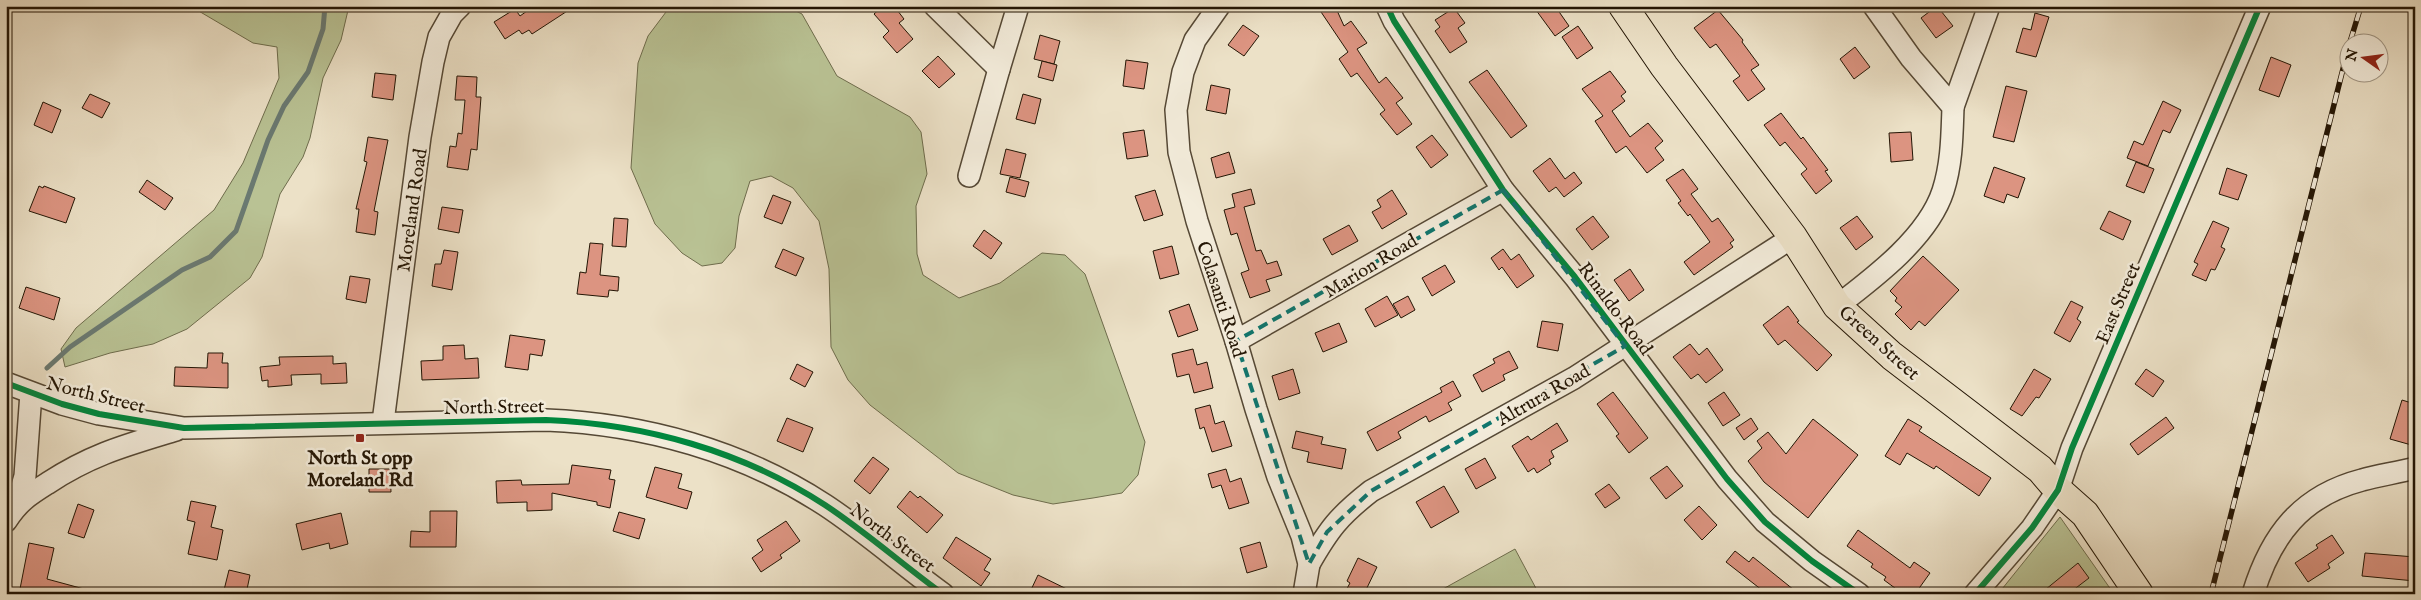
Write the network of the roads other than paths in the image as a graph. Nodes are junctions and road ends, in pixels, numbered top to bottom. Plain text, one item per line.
1 (460, 6) edge
2 (935, 6) edge
3 (1018, 6) edge
4 (1219, 6) edge
5 (1387, 6) edge
6 (1623, 6) edge
7 (1874, 6) edge
8 (1989, 6) edge
9 (2260, 6) edge
10 (999, 69) junction
11 (1953, 107) junction
12 (969, 176) dead end
13 (1503, 190) junction
14 (1794, 238) junction
15 (1837, 306) junction
16 (1236, 341) junction
17 (1625, 346) junction
18 (6, 383) edge
19 (31, 393) junction
20 (383, 422) junction
21 (184, 428) junction
22 (2415, 468) edge
23 (2058, 490) junction
24 (11, 513) edge
25 (1309, 564) junction
26 (940, 593) edge
27 (1304, 594) edge
28 (1859, 594) edge
29 (1975, 594) edge
30 (2139, 594) edge
31 (2253, 594) edge

1 - 20 street, Moreland Road
2 - 10 street
3 - 10 street
4 - 16 street, Colasanti Road
5 - 13 street, Rinaldo Road
6 - 14 main road, Green Street
7 - 11 street
8 - 11 street
9 - 23 street, East Street
10 - 12 street
11 - 15 street
13 - 16 street, Marion Road
13 - 17 street, Rinaldo Road
14 - 15 main road, Green Street
14 - 17 street, Altrura Road
15 - 23 main road, Green Street
16 - 25 street, Colasanti Road
17 - 25 street, Altrura Road
17 - 28 street, Rinaldo Road
18 - 19 street, North Street
19 - 21 street, North Street
19 - 24 street
20 - 21 street, North Street
20 - 26 street, North Street
21 - 24 street
22 - 31 street
23 - 29 street, East Street
23 - 30 main road, Green Street
25 - 27 street, Colasanti Road

